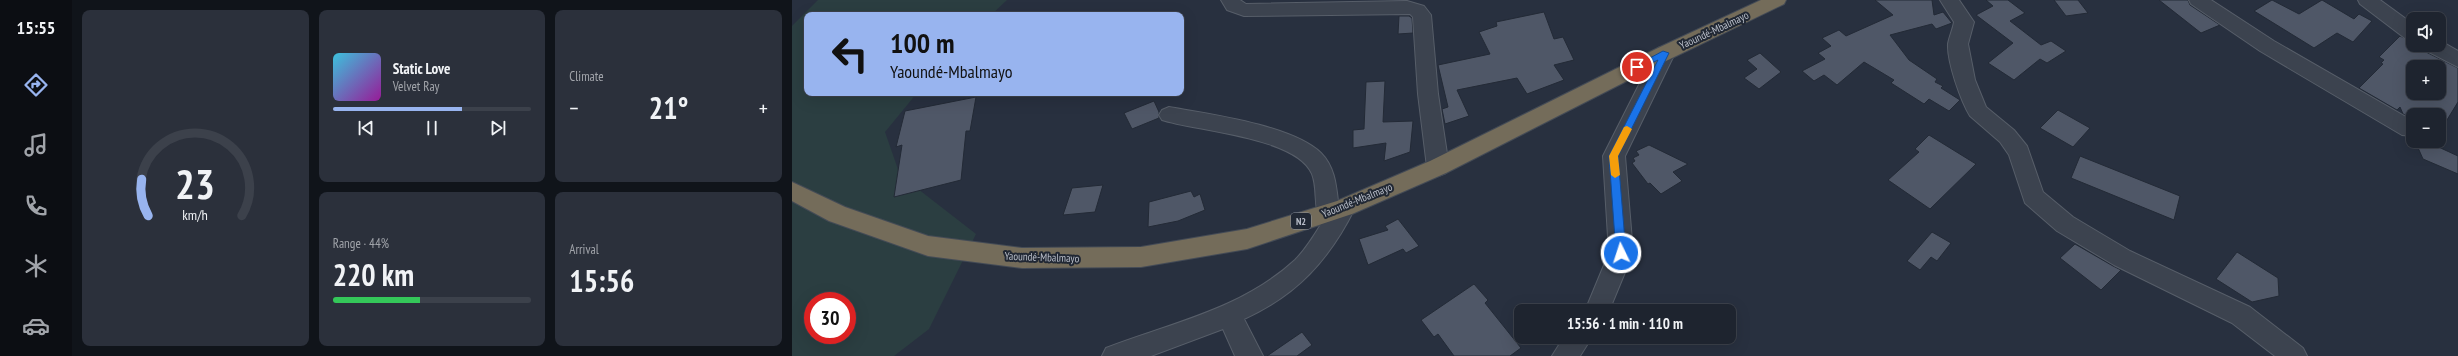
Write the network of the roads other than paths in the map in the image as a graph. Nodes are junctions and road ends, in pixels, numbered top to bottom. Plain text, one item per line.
1 (1230, 0) edge
2 (1777, 0) edge
3 (1949, 0) edge
4 (2198, 0) edge
5 (2367, 0) edge
6 (1337, 4) edge
7 (2406, 29) edge
8 (2444, 52) edge
9 (1665, 53) junction
10 (2458, 60) edge
11 (1169, 114) dead end
12 (2406, 127) edge
13 (1438, 167) junction
14 (792, 191) edge
15 (1336, 211) junction
16 (1600, 304) edge
17 (1229, 314) junction
18 (1574, 344) edge
19 (1115, 356) edge
20 (1250, 356) edge
21 (1565, 356) edge
22 (2294, 356) edge

1 - 6 street
2 - 9 highway, Yaoundé-Mbalmayo / N2
3 - 22 street
4 - 12 street
5 - 7 street
6 - 13 street
8 - 10 street
9 - 13 highway, Yaoundé-Mbalmayo / N2
9 - 16 street
11 - 15 street
13 - 15 highway, Yaoundé-Mbalmayo / N2
14 - 15 highway, Yaoundé-Mbalmayo / N2
15 - 17 street
17 - 19 street
17 - 20 street
18 - 21 street

